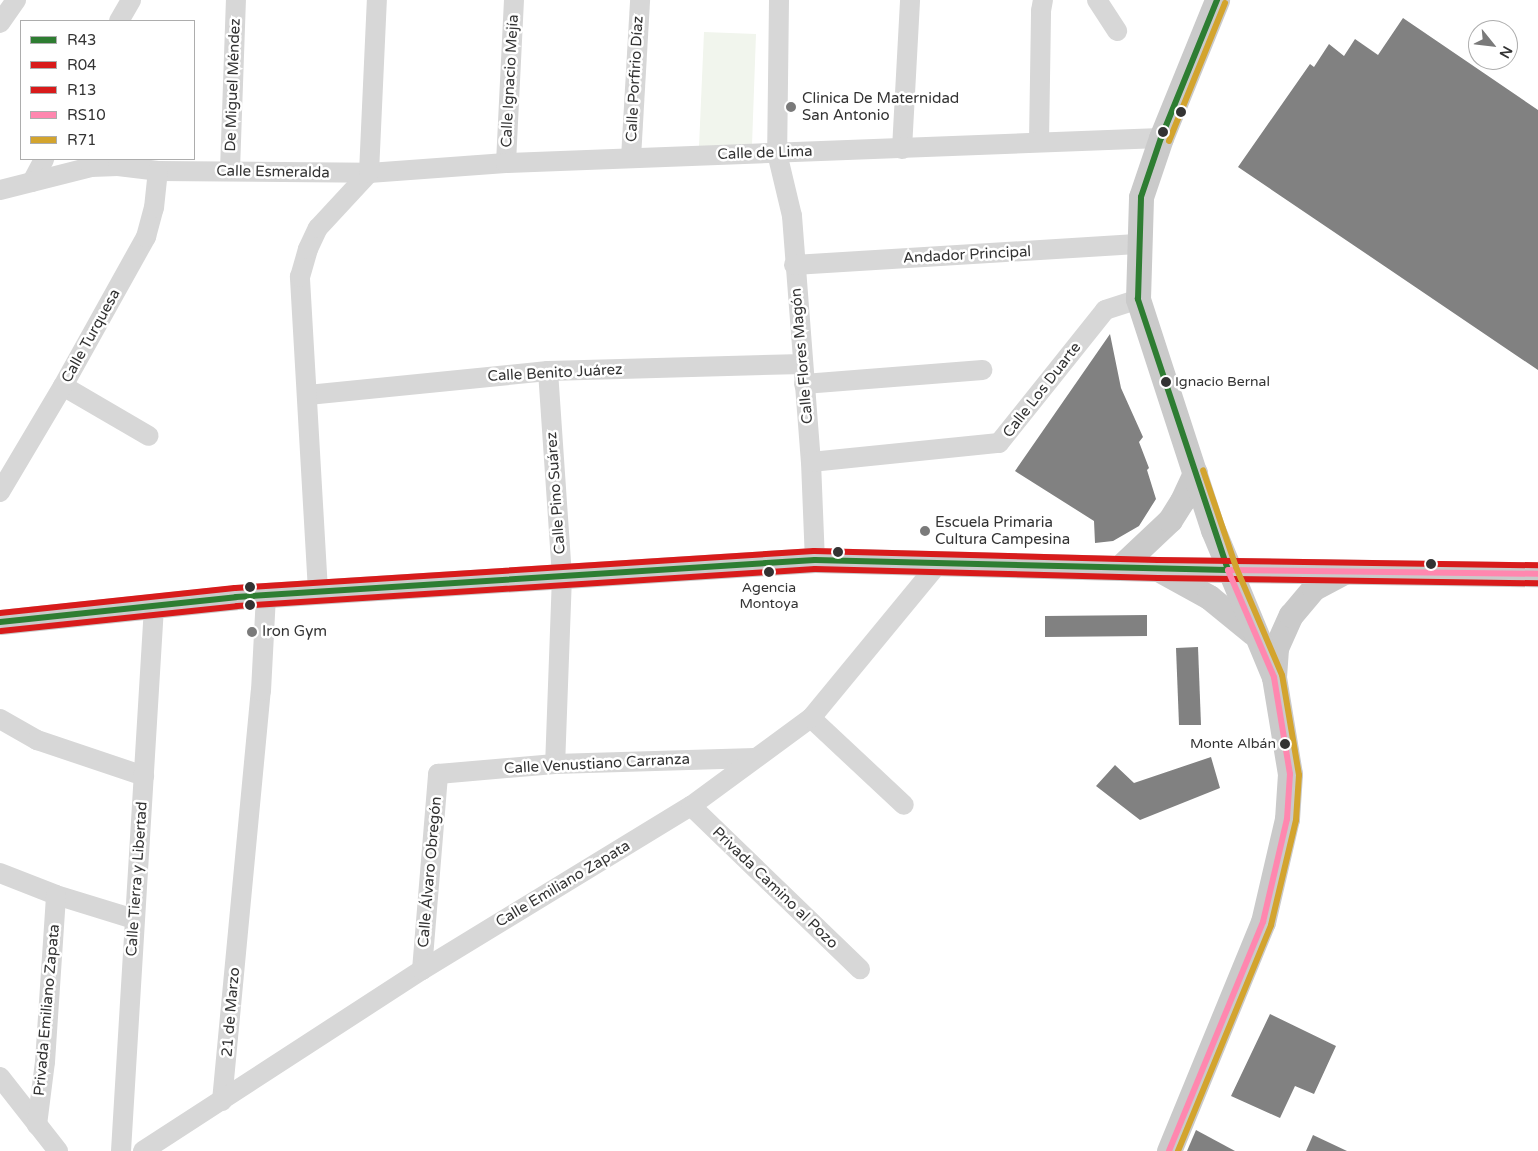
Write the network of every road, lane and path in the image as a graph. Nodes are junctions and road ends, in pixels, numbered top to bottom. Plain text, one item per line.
1 (16, 0) edge
2 (131, 0) edge
3 (236, 0) edge
4 (377, 0) edge
5 (514, 0) edge
6 (640, 0) edge
7 (778, 0) edge
8 (910, 0) edge
9 (1043, 0) edge
10 (1097, 0) edge
11 (1217, 0) edge
12 (120, 20) edge
13 (0, 22) edge
14 (1117, 31) dead end
15 (1161, 138) junction
16 (1039, 142) junction
17 (902, 149) junction
18 (777, 153) junction
19 (631, 158) junction
20 (43, 160) edge
21 (506, 163) junction
22 (230, 170) junction
23 (158, 171) junction
24 (369, 173) junction
25 (32, 182) junction
26 (0, 190) edge
27 (1140, 244) junction
28 (794, 265) junction
29 (1138, 299) junction
30 (803, 364) junction
31 (982, 370) dead end
32 (548, 371) junction
33 (804, 384) junction
34 (63, 386) junction
35 (308, 395) junction
36 (149, 436) dead end
37 (811, 462) junction
38 (1195, 472) junction
39 (0, 492) edge
40 (815, 560) junction
41 (938, 564) junction
42 (1118, 568) junction
43 (1158, 569) junction
44 (1228, 570) junction
45 (1344, 572) junction
46 (1538, 574) edge
47 (562, 576) junction
48 (318, 592) junction
49 (266, 595) junction
50 (154, 606) junction
51 (0, 622) edge
52 (1255, 634) junction
53 (1274, 677) junction
54 (811, 718) junction
55 (0, 719) edge
56 (755, 758) junction
57 (555, 764) junction
58 (438, 774) joint
59 (144, 776) junction
60 (904, 805) dead end
61 (691, 806) junction
62 (0, 873) edge
63 (56, 895) junction
64 (134, 919) junction
65 (860, 969) dead end
66 (422, 970) junction
67 (0, 1077) edge
68 (222, 1100) junction
69 (37, 1125) junction
70 (58, 1151) edge
71 (121, 1151) edge
72 (143, 1151) edge
73 (1169, 1151) edge

1 - 13 street
2 - 12 street
3 - 22 street, De Miguel Méndez
4 - 24 street
5 - 21 street, Calle Ignacio Mejía
6 - 19 street, Calle Porfirio Díaz
7 - 18 street, Calle Flores Magón
8 - 17 street
9 - 16 street
10 - 14 street
11 - 15 main road
15 - 16 street, Calle de Lima
15 - 27 main road
16 - 17 street, Calle de Lima
17 - 18 street, Calle de Lima
18 - 19 street, Calle de Lima
18 - 28 street, Calle Flores Magón
19 - 21 street, Calle de Lima
20 - 25 street
21 - 24 street, Calle de Lima
22 - 23 street, Calle Esmeralda
22 - 24 street, Calle Esmeralda
23 - 25 street, Calle Esmeralda
23 - 34 street, Calle Turquesa
24 - 35 street
25 - 26 street, Calle Esmeralda
27 - 28 street, Andador Principal
27 - 29 main road
28 - 30 street, Calle Flores Magón
29 - 37 street, Calle Los Duarte
29 - 38 main road
30 - 32 street, Calle Benito Juárez
30 - 33 street, Calle Flores Magón
31 - 33 street
32 - 35 street, Calle Benito Juárez
32 - 47 street, Calle Pino Suárez
33 - 37 street, Calle Flores Magón
34 - 36 street
34 - 39 street, Calle Turquesa
35 - 48 street
37 - 40 street, Calle Flores Magón
38 - 42 main road
38 - 44 main road
40 - 41 main road
40 - 47 main road
41 - 42 main road
41 - 54 street, Calle Emiliano Zapata
42 - 43 main road
43 - 44 main road
43 - 52 main road
44 - 45 main road
44 - 52 main road
45 - 46 main road
45 - 53 main road
47 - 48 main road
47 - 57 street, Calle Pino Suárez
48 - 49 main road
49 - 50 main road
49 - 68 street, 21 de Marzo
50 - 51 main road
50 - 59 street, Calle Tierra y Libertad
52 - 53 main road
53 - 73 main road
54 - 56 street, Calle Emiliano Zapata
54 - 60 street
55 - 59 street
56 - 57 street, Calle Venustiano Carranza
56 - 61 street, Calle Emiliano Zapata
57 - 58 street, Calle Venustiano Carranza
58 - 66 street, Calle Álvaro Obregón
59 - 64 street, Calle Tierra y Libertad
61 - 65 street, Privada Camino al Pozo
61 - 66 street, Calle Emiliano Zapata
62 - 63 street
63 - 64 street
63 - 69 street, Privada Emiliano Zapata
64 - 71 street, Calle Tierra y Libertad
66 - 68 street, Calle Emiliano Zapata
67 - 69 street
68 - 72 street, Calle Emiliano Zapata
69 - 70 street

